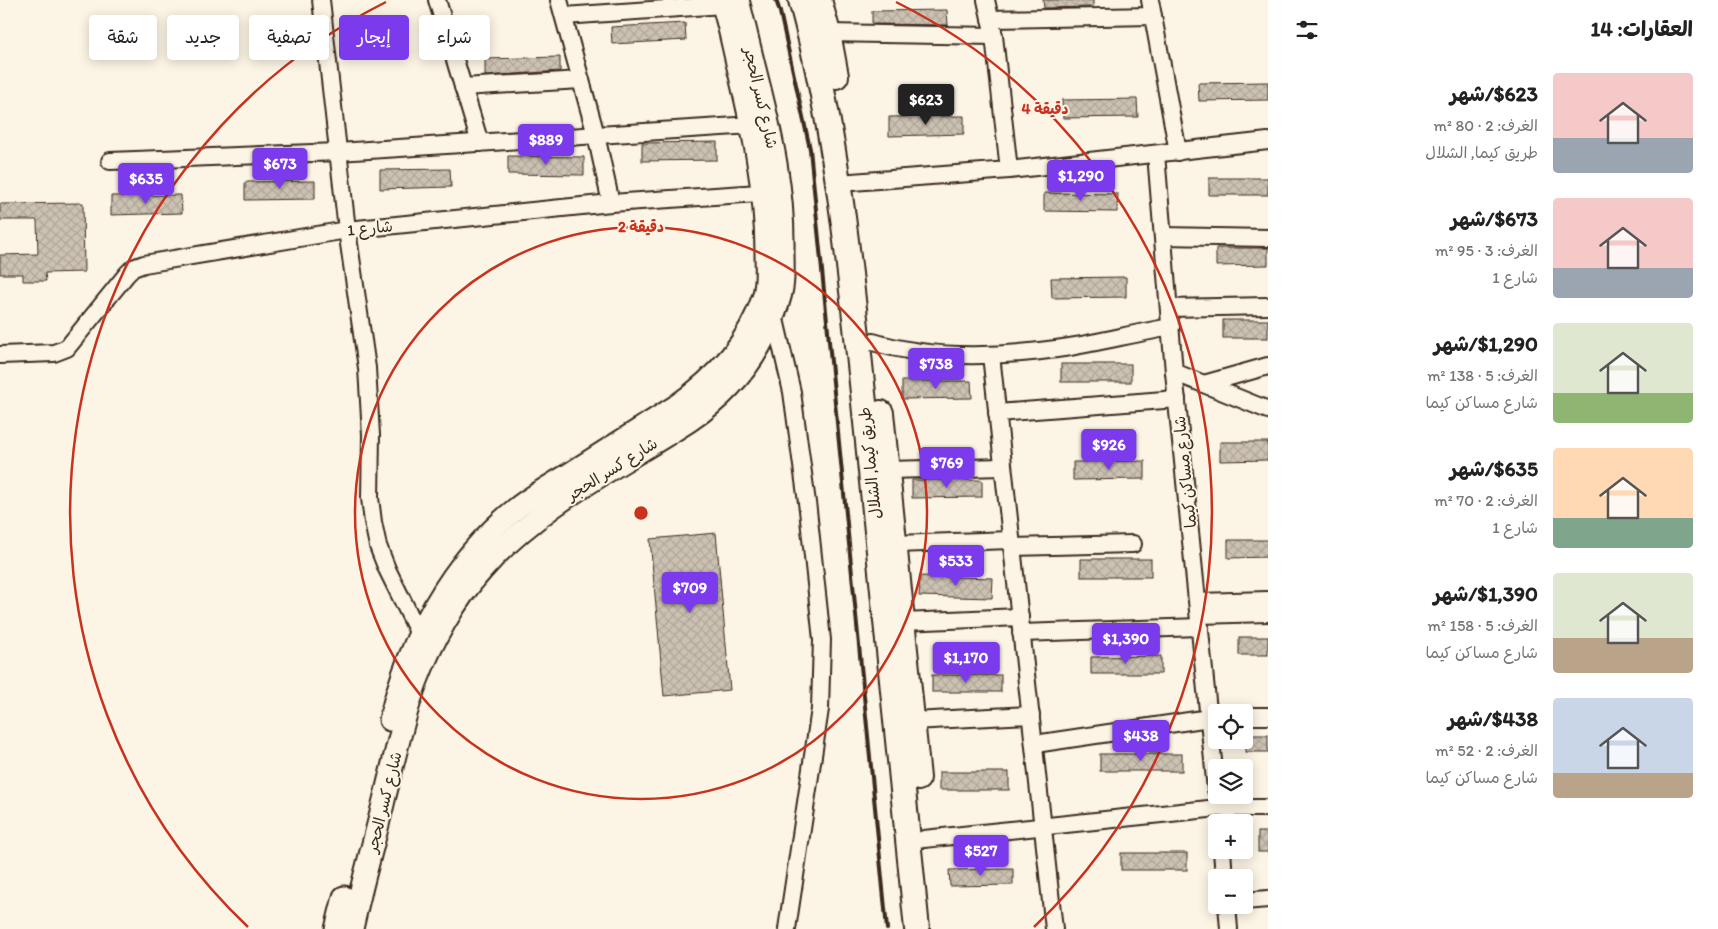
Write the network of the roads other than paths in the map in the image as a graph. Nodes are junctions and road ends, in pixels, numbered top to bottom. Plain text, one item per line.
1 (322, 0) edge
2 (437, 0) edge
3 (559, 0) edge
4 (801, 0) edge
5 (819, 0) edge
6 (986, 0) edge
7 (727, 2) edge
8 (1152, 8) edge
9 (564, 16) junction
10 (990, 19) junction
11 (828, 33) junction
12 (994, 36) junction
13 (581, 80) junction
14 (463, 87) junction
15 (752, 125) junction
16 (596, 135) junction
17 (1268, 141) edge
18 (480, 143) junction
19 (338, 152) junction
20 (1178, 152) junction
21 (1156, 154) junction
22 (110, 161) dead end
23 (1010, 170) junction
24 (847, 182) junction
25 (772, 192) junction
26 (612, 204) junction
27 (347, 230) junction
28 (1163, 236) junction
29 (1268, 238) edge
30 (1268, 306) edge
31 (768, 308) junction
32 (1169, 308) junction
33 (1171, 327) junction
34 (874, 342) junction
35 (991, 354) junction
36 (0, 355) edge
37 (1268, 366) edge
38 (1174, 372) junction
39 (1204, 384) junction
40 (1177, 399) junction
41 (1268, 410) edge
42 (997, 413) junction
43 (1003, 467) junction
44 (888, 470) junction
45 (1011, 543) junction
46 (895, 544) junction
47 (1132, 544) dead end
48 (1268, 600) edge
49 (1268, 613) edge
50 (1199, 615) junction
51 (903, 622) junction
52 (1021, 625) junction
53 (424, 644) junction
54 (1211, 704) edge
55 (1031, 715) junction
56 (1253, 716) edge
57 (1268, 716) edge
58 (1208, 718) edge
59 (913, 721) junction
60 (1034, 744) junction
61 (1268, 808) edge
62 (1218, 809) edge
63 (1043, 827) junction
64 (918, 829) junction
65 (1268, 899) edge
66 (1253, 900) edge
67 (349, 906) junction
68 (1228, 914) edge
69 (336, 929) edge
70 (352, 929) edge
71 (787, 929) edge
72 (917, 929) edge
73 (933, 929) edge
74 (1054, 929) edge
75 (1229, 929) edge

1 - 19 street
2 - 14 street
3 - 9 street
4 - 24 highway, طريق كيما, الشلال
5 - 11 highway, طريق كيما, الشلال
6 - 10 street
7 - 9 street
7 - 15 main road, شارع كسر الحجر
7 - 25 main road, شارع كسر الحجر
8 - 10 street
8 - 20 street
9 - 13 street
10 - 12 street
11 - 12 street
11 - 24 highway, طريق كيما, الشلال
12 - 23 street
13 - 14 street
13 - 16 street
14 - 18 street
15 - 16 street
15 - 25 main road, شارع كسر الحجر
16 - 18 street
16 - 26 street
17 - 20 street
18 - 19 street
19 - 22 street
19 - 27 street
20 - 21 street
21 - 23 street
21 - 28 street, شارع مساكن كيما
23 - 24 street
24 - 34 highway, طريق كيما, الشلال
24 - 64 highway, طريق كيما, الشلال
25 - 26 street, شارع 1
25 - 31 main road, شارع كسر الحجر
26 - 27 street, شارع 1
27 - 36 street, شارع 1
27 - 53 street
28 - 29 street
28 - 32 street, شارع مساكن كيما
30 - 32 street
31 - 53 main road, شارع كسر الحجر
31 - 71 street
32 - 33 street, شارع مساكن كيما
33 - 35 street
33 - 38 street, شارع مساكن كيما
34 - 35 street
34 - 44 highway, طريق كيما, الشلال
35 - 42 street
37 - 39 street
38 - 39 street
38 - 40 street, شارع مساكن كيما
39 - 41 street
40 - 42 street
40 - 50 street, شارع مساكن كيما
42 - 43 street
43 - 44 street
43 - 45 street
44 - 46 highway, طريق كيما, الشلال
45 - 46 street
45 - 47 street
45 - 52 street
46 - 51 highway, طريق كيما, الشلال
48 - 50 street
49 - 50 street
50 - 52 street
50 - 54 street, شارع مساكن كيما
51 - 52 street
51 - 59 highway, طريق كيما, الشلال
52 - 55 street
53 - 67 main road, شارع كسر الحجر
55 - 59 street
55 - 60 street
56 - 57 street
58 - 60 street
59 - 64 highway, طريق كيما, الشلال
60 - 63 street
61 - 62 street
62 - 63 street
63 - 64 street
63 - 74 street
64 - 72 highway, طريق كيما, الشلال
64 - 73 highway, طريق كيما, الشلال
65 - 66 street
67 - 69 main road, شارع كسر الحجر
67 - 70 main road, شارع كسر الحجر
68 - 75 street

